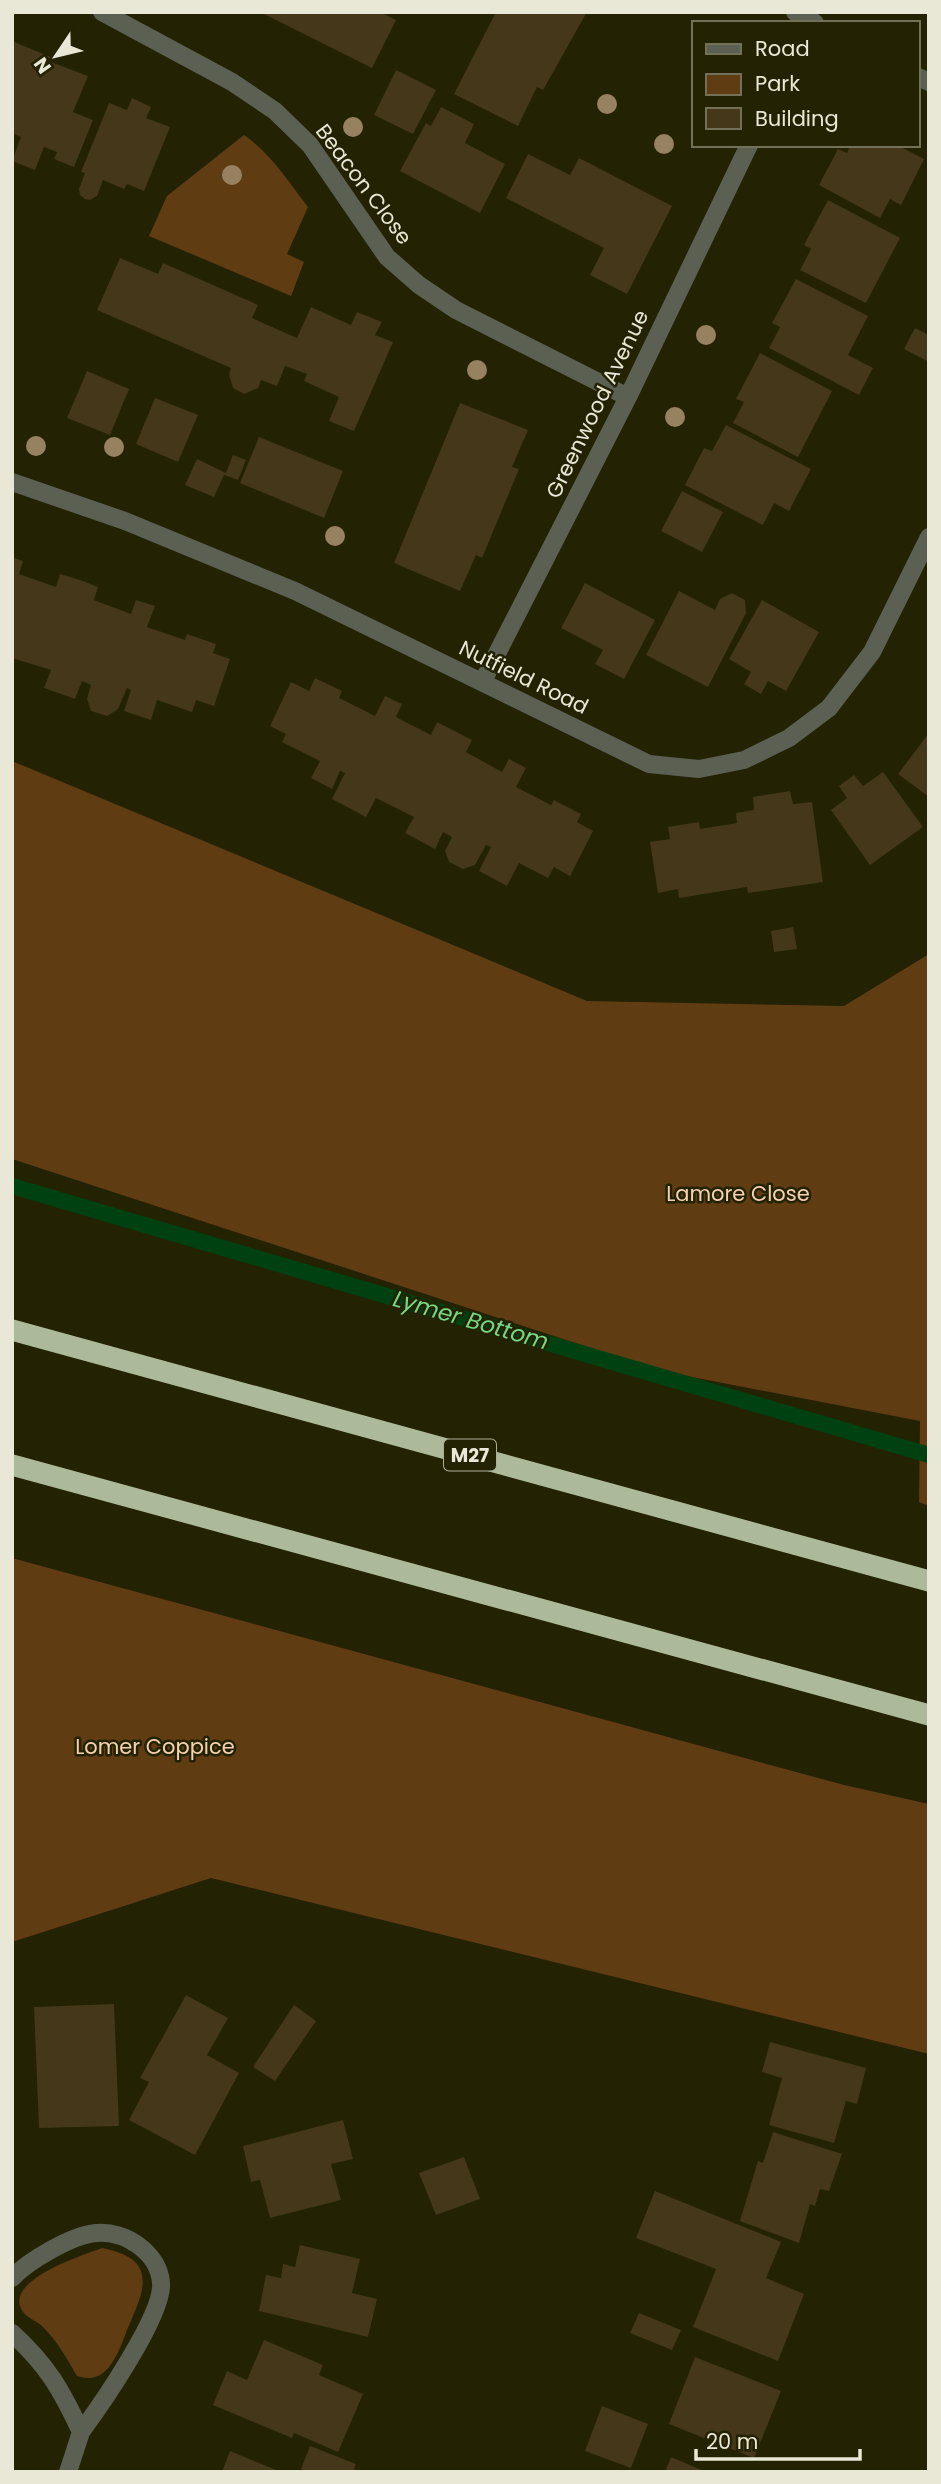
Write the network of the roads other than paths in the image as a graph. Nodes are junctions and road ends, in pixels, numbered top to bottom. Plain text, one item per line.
1 (104, 12) edge
2 (748, 147) edge
3 (628, 397) junction
4 (12, 482) edge
5 (929, 537) edge
6 (483, 681) junction
7 (12, 1330) edge
8 (12, 1465) edge
9 (929, 1581) edge
10 (929, 1715) edge
11 (12, 2278) edge
12 (12, 2333) edge
13 (81, 2432) junction
14 (68, 2472) edge

1 - 3 street, Beacon Close
2 - 3 street, Greenwood Avenue
3 - 6 street, Greenwood Avenue
4 - 6 street, Nutfield Road
5 - 6 street, Nutfield Road
7 - 9 highway, M27
8 - 10 highway
11 - 13 street
12 - 13 street
13 - 14 street

